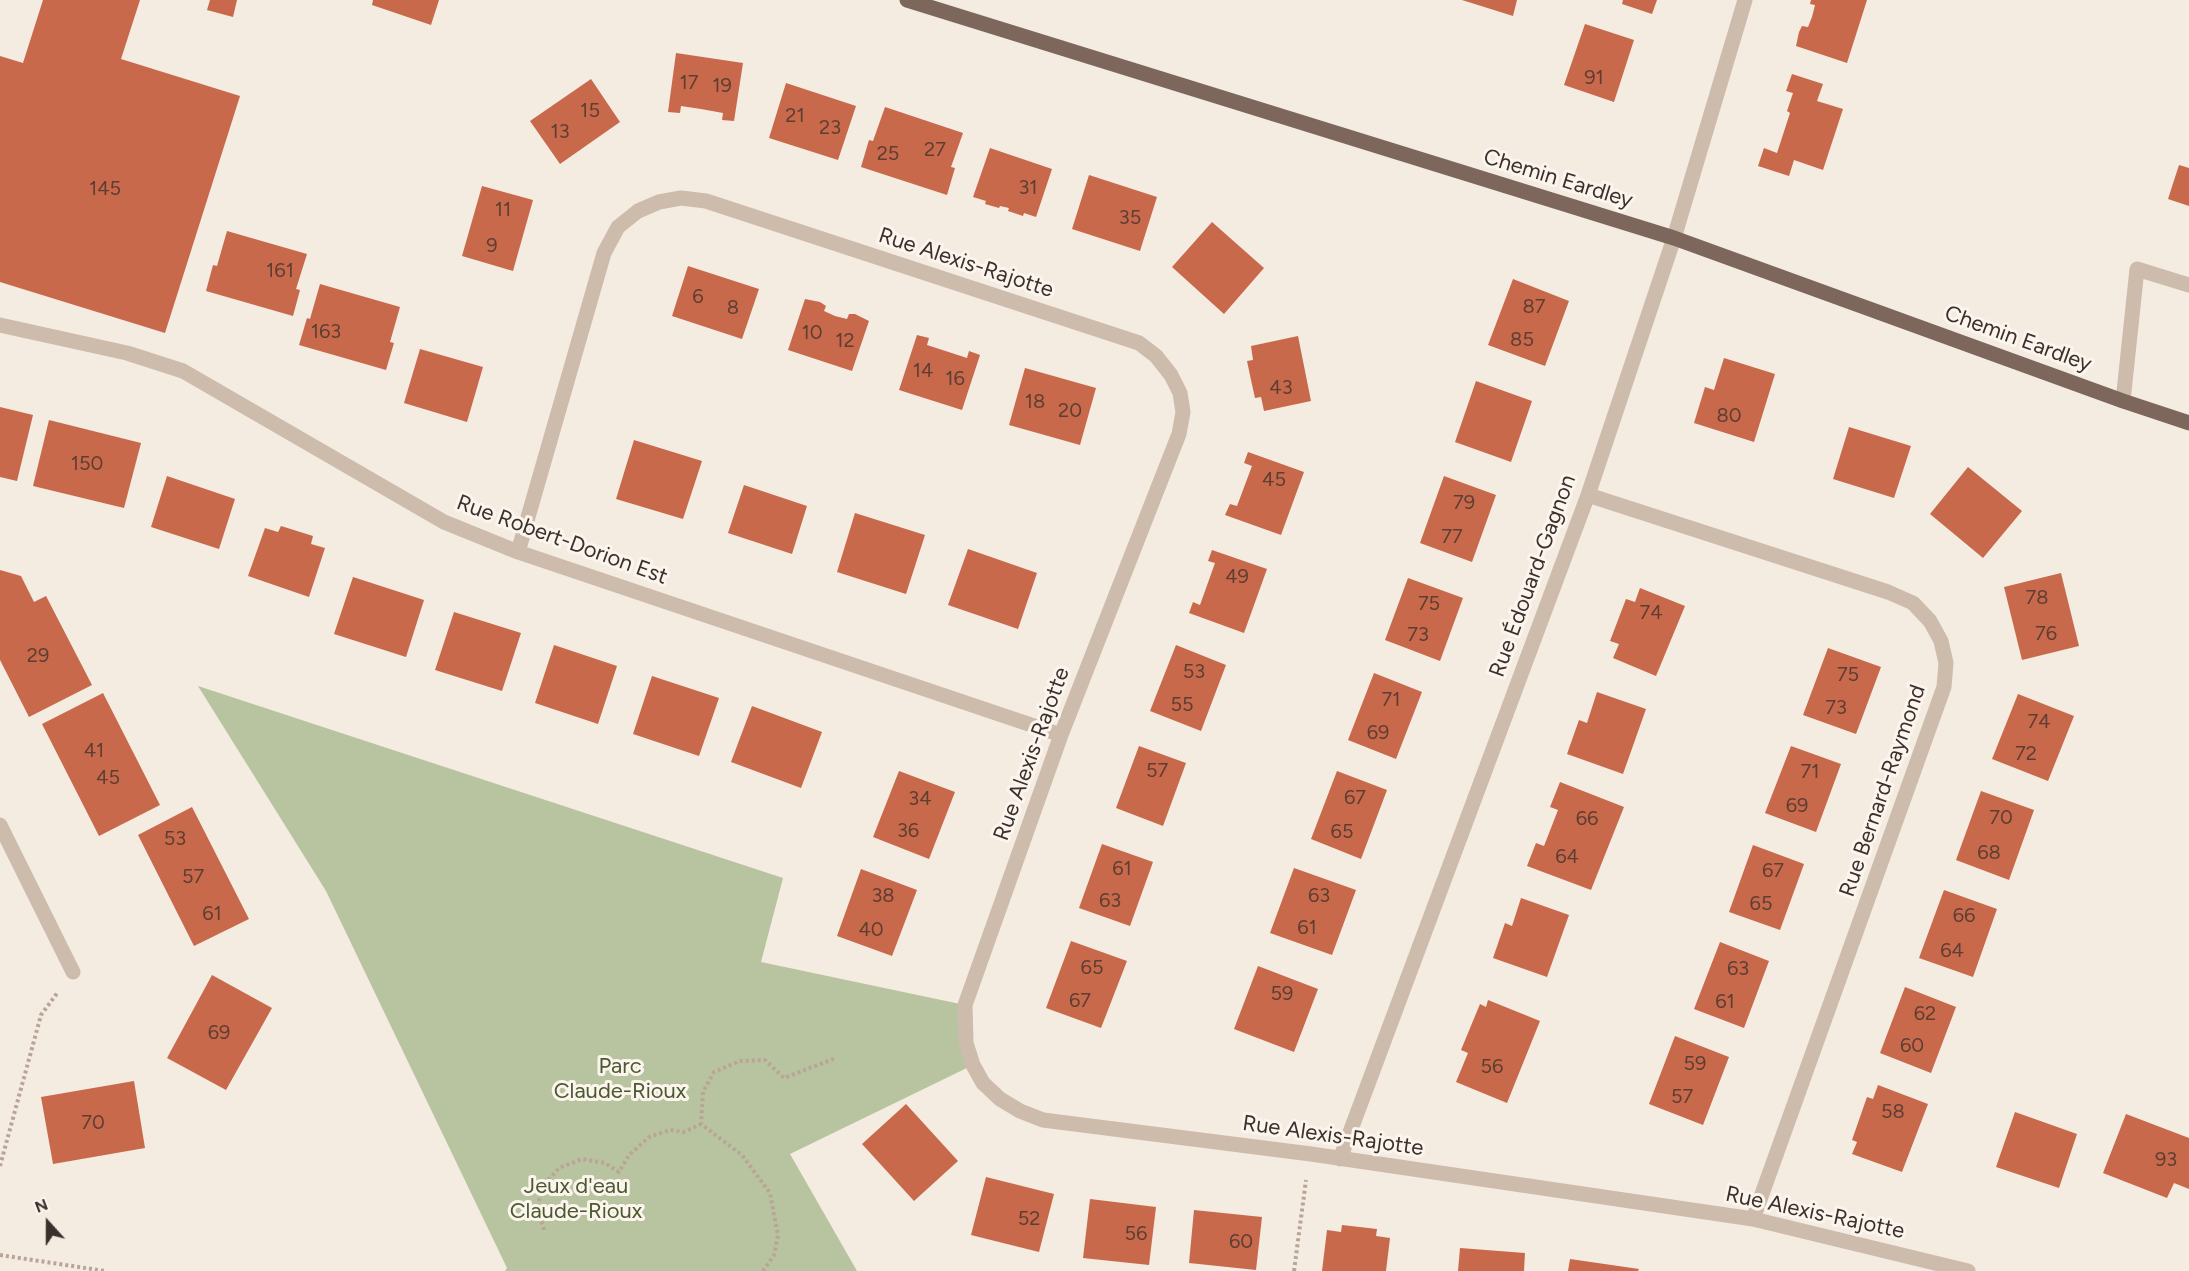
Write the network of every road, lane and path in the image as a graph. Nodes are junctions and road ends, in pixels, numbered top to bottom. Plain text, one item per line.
1 (907, 0) edge
2 (1745, 0) edge
3 (1674, 238) junction
4 (2189, 285) edge
5 (0, 326) edge
6 (2123, 401) junction
7 (2189, 423) edge
8 (1588, 495) junction
9 (518, 552) junction
10 (1061, 735) junction
11 (0, 825) edge
12 (73, 972) joint
13 (836, 1058) dead end
14 (701, 1124) junction
15 (1340, 1159) junction
16 (0, 1166) edge
17 (1306, 1179) dead end
18 (1753, 1219) junction
19 (544, 1230) dead end
20 (0, 1255) edge
21 (105, 1271) edge
22 (763, 1271) edge
23 (1294, 1271) edge
24 (1968, 1271) edge

1 - 3 main road, Chemin Eardley
2 - 3 street, Rue Édouard-Gagnon
3 - 6 main road, Chemin Eardley
3 - 8 street, Rue Édouard-Gagnon
4 - 6 street
5 - 9 street, Rue Robert-Dorion Est
6 - 7 main road, Chemin Eardley
8 - 15 street, Rue Édouard-Gagnon
8 - 18 street, Rue Bernard-Raymond
9 - 10 street, Rue Robert-Dorion Est
9 - 10 street, Rue Alexis-Rajotte
10 - 15 street, Rue Alexis-Rajotte
11 - 12 street
12 - 16 path
13 - 14 path
14 - 19 path
14 - 22 path
15 - 18 street, Rue Alexis-Rajotte
17 - 23 path
18 - 24 street, Rue Alexis-Rajotte
20 - 21 path

